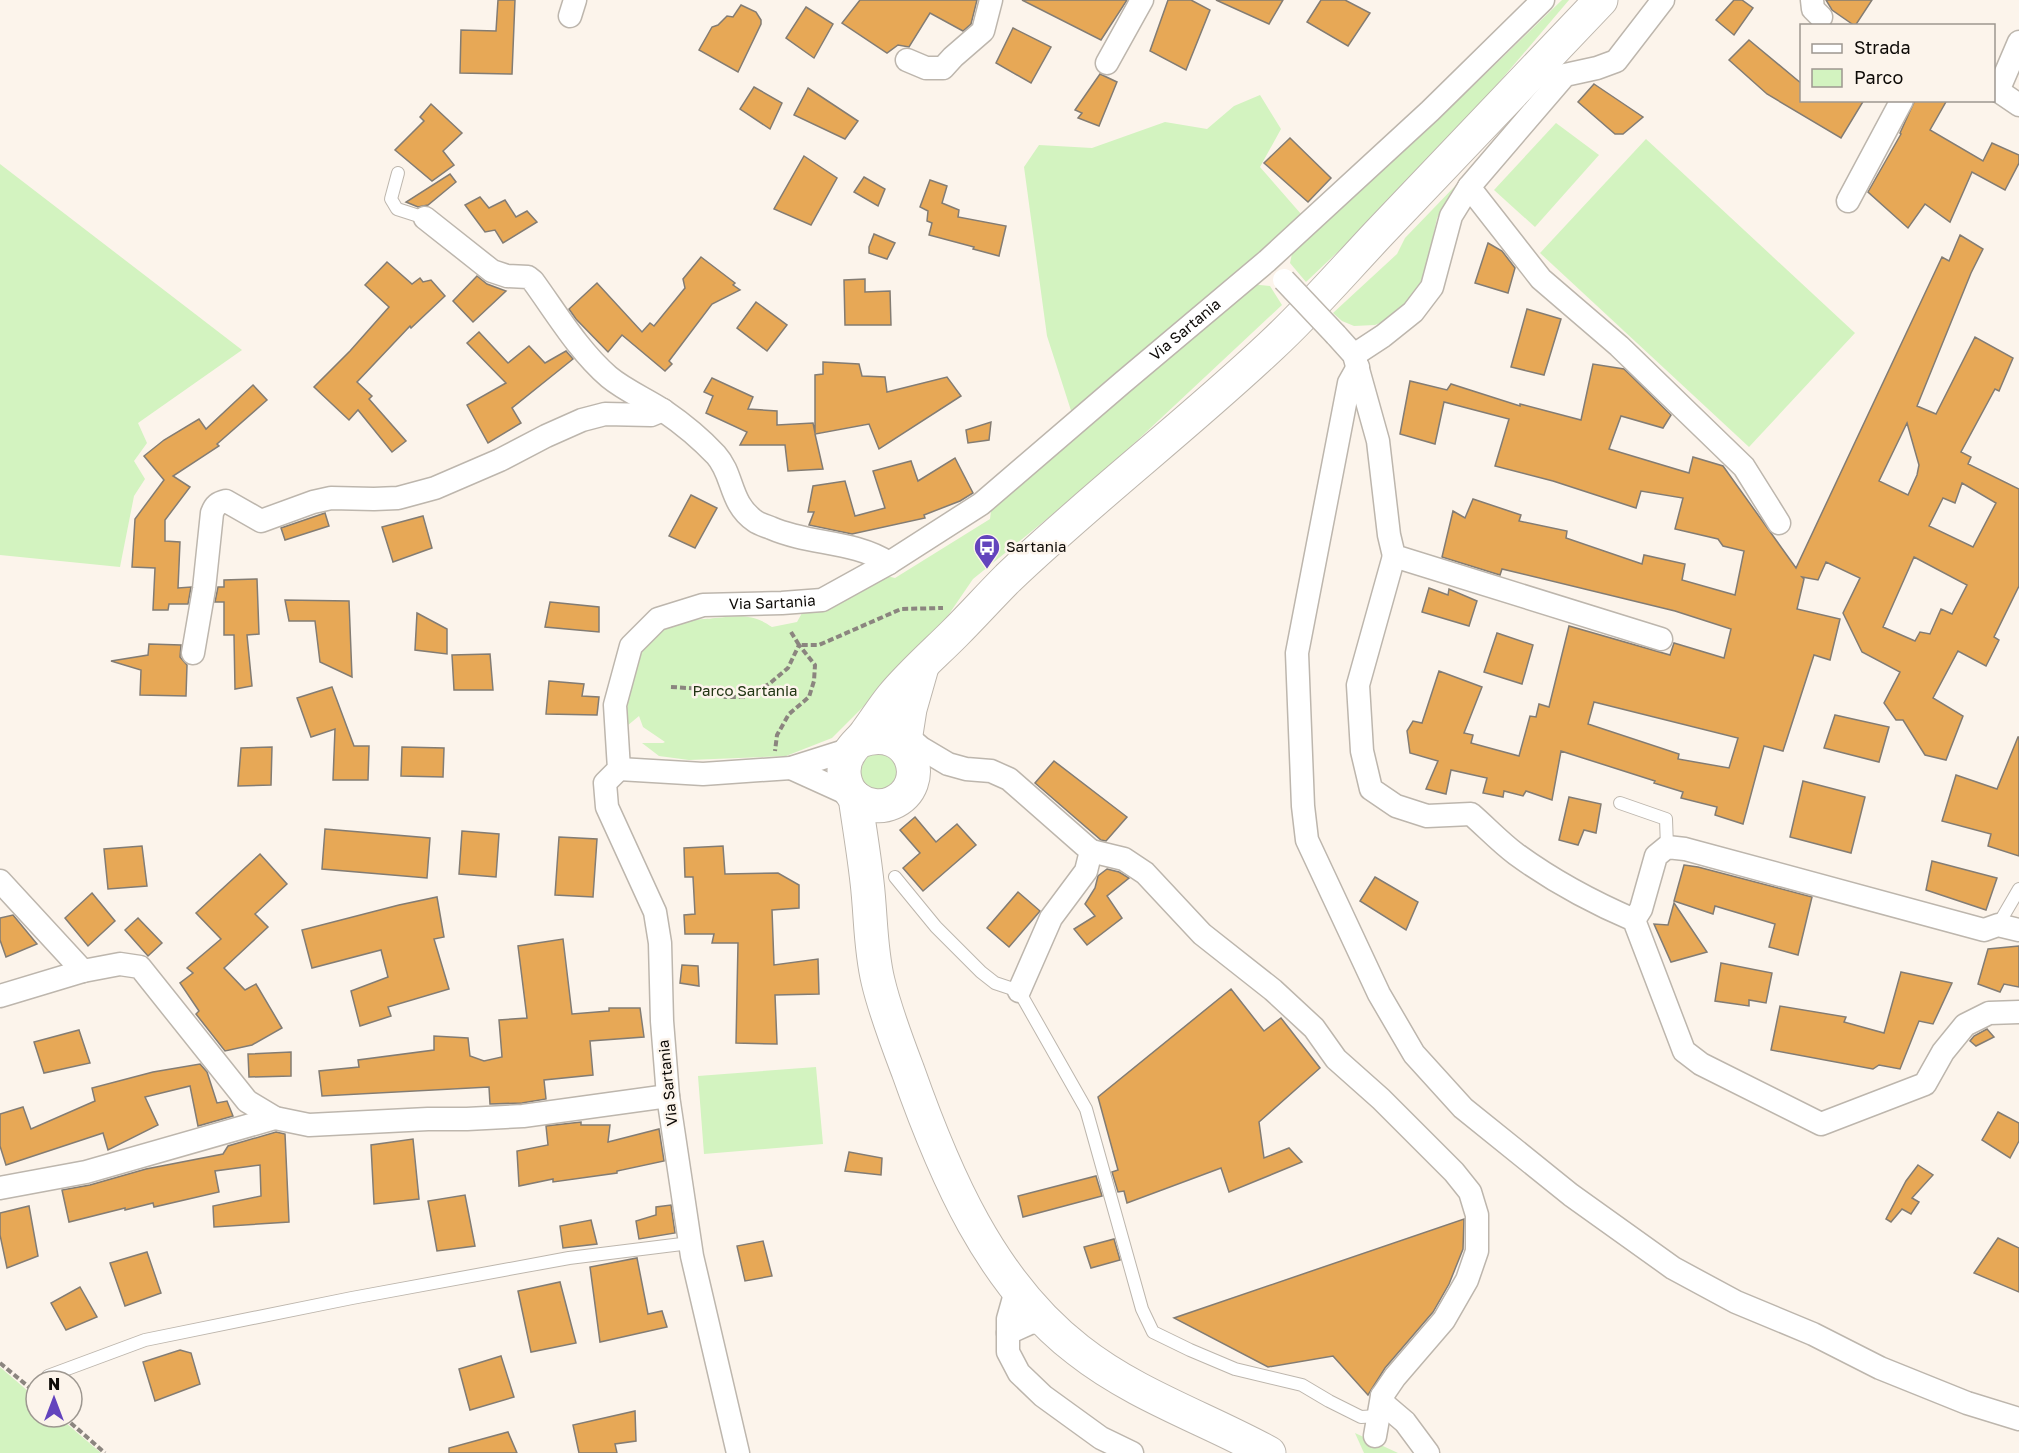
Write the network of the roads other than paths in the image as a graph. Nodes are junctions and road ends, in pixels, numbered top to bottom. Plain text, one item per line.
1 (991, 0) edge
2 (1142, 0) edge
3 (1543, 0) edge
4 (1601, 0) edge
5 (1663, 0) edge
6 (2019, 42) edge
7 (907, 60) dead end
8 (1107, 63) dead end
9 (1996, 90) edge
10 (1901, 102) edge
11 (2019, 105) edge
12 (398, 173) dead end
13 (1469, 187) junction
14 (1848, 201) dead end
15 (425, 218) joint
16 (1267, 261) junction
17 (1356, 361) junction
18 (663, 410) junction
19 (1779, 523) dead end
20 (1394, 556) junction
21 (889, 563) junction
22 (1661, 639) dead end
23 (193, 653) dead end
24 (923, 665) junction
25 (905, 741) junction
26 (856, 745) junction
27 (791, 768) junction
28 (619, 769) junction
29 (966, 769) junction
30 (912, 783) junction
31 (868, 801) junction
32 (1620, 803) dead end
33 (1667, 847) junction
34 (1091, 851) junction
35 (881, 880) junction
36 (0, 881) edge
37 (2019, 888) edge
38 (1634, 920) junction
39 (2008, 927) edge
40 (83, 971) junction
41 (1019, 991) junction
42 (0, 996) edge
43 (2019, 1012) edge
44 (668, 1096) junction
45 (275, 1118) junction
46 (0, 1188) edge
47 (690, 1243) junction
48 (1017, 1287) junction
49 (1044, 1321) junction
50 (1008, 1334) junction
51 (67, 1369) edge
52 (1378, 1416) junction
53 (2019, 1419) edge
54 (738, 1453) edge
55 (1132, 1453) edge
56 (1269, 1453) edge
57 (1428, 1453) edge

1 - 7 street
2 - 8 street
3 - 16 street, Via Sartania
4 - 24 street
5 - 13 street
6 - 9 street
9 - 11 street
10 - 14 street
12 - 15 lane
13 - 17 street
13 - 19 street
15 - 18 street
16 - 17 street, bridge
16 - 21 street, Via Sartania
17 - 20 street
17 - 53 street
18 - 21 street
18 - 23 street
20 - 22 street
20 - 38 street
21 - 28 street, Via Sartania
24 - 25 street
24 - 26 street
25 - 26 street
25 - 29 street
25 - 30 street
26 - 27 street
26 - 31 street
27 - 28 street
27 - 31 street
28 - 44 street, Via Sartania
29 - 30 street
29 - 34 street
30 - 31 street
31 - 35 street
32 - 33 lane
33 - 38 street
33 - 39 street
34 - 41 street
34 - 52 street
35 - 41 lane
35 - 48 street
36 - 40 street
37 - 39 lane
38 - 43 street
40 - 42 street
40 - 45 street
41 - 52 lane
44 - 45 street
44 - 47 street, Via Sartania
45 - 46 street
47 - 51 lane
47 - 54 street, Via Sartania
48 - 49 street
48 - 50 street
49 - 50 street
49 - 56 street
50 - 55 street
52 - 57 street

